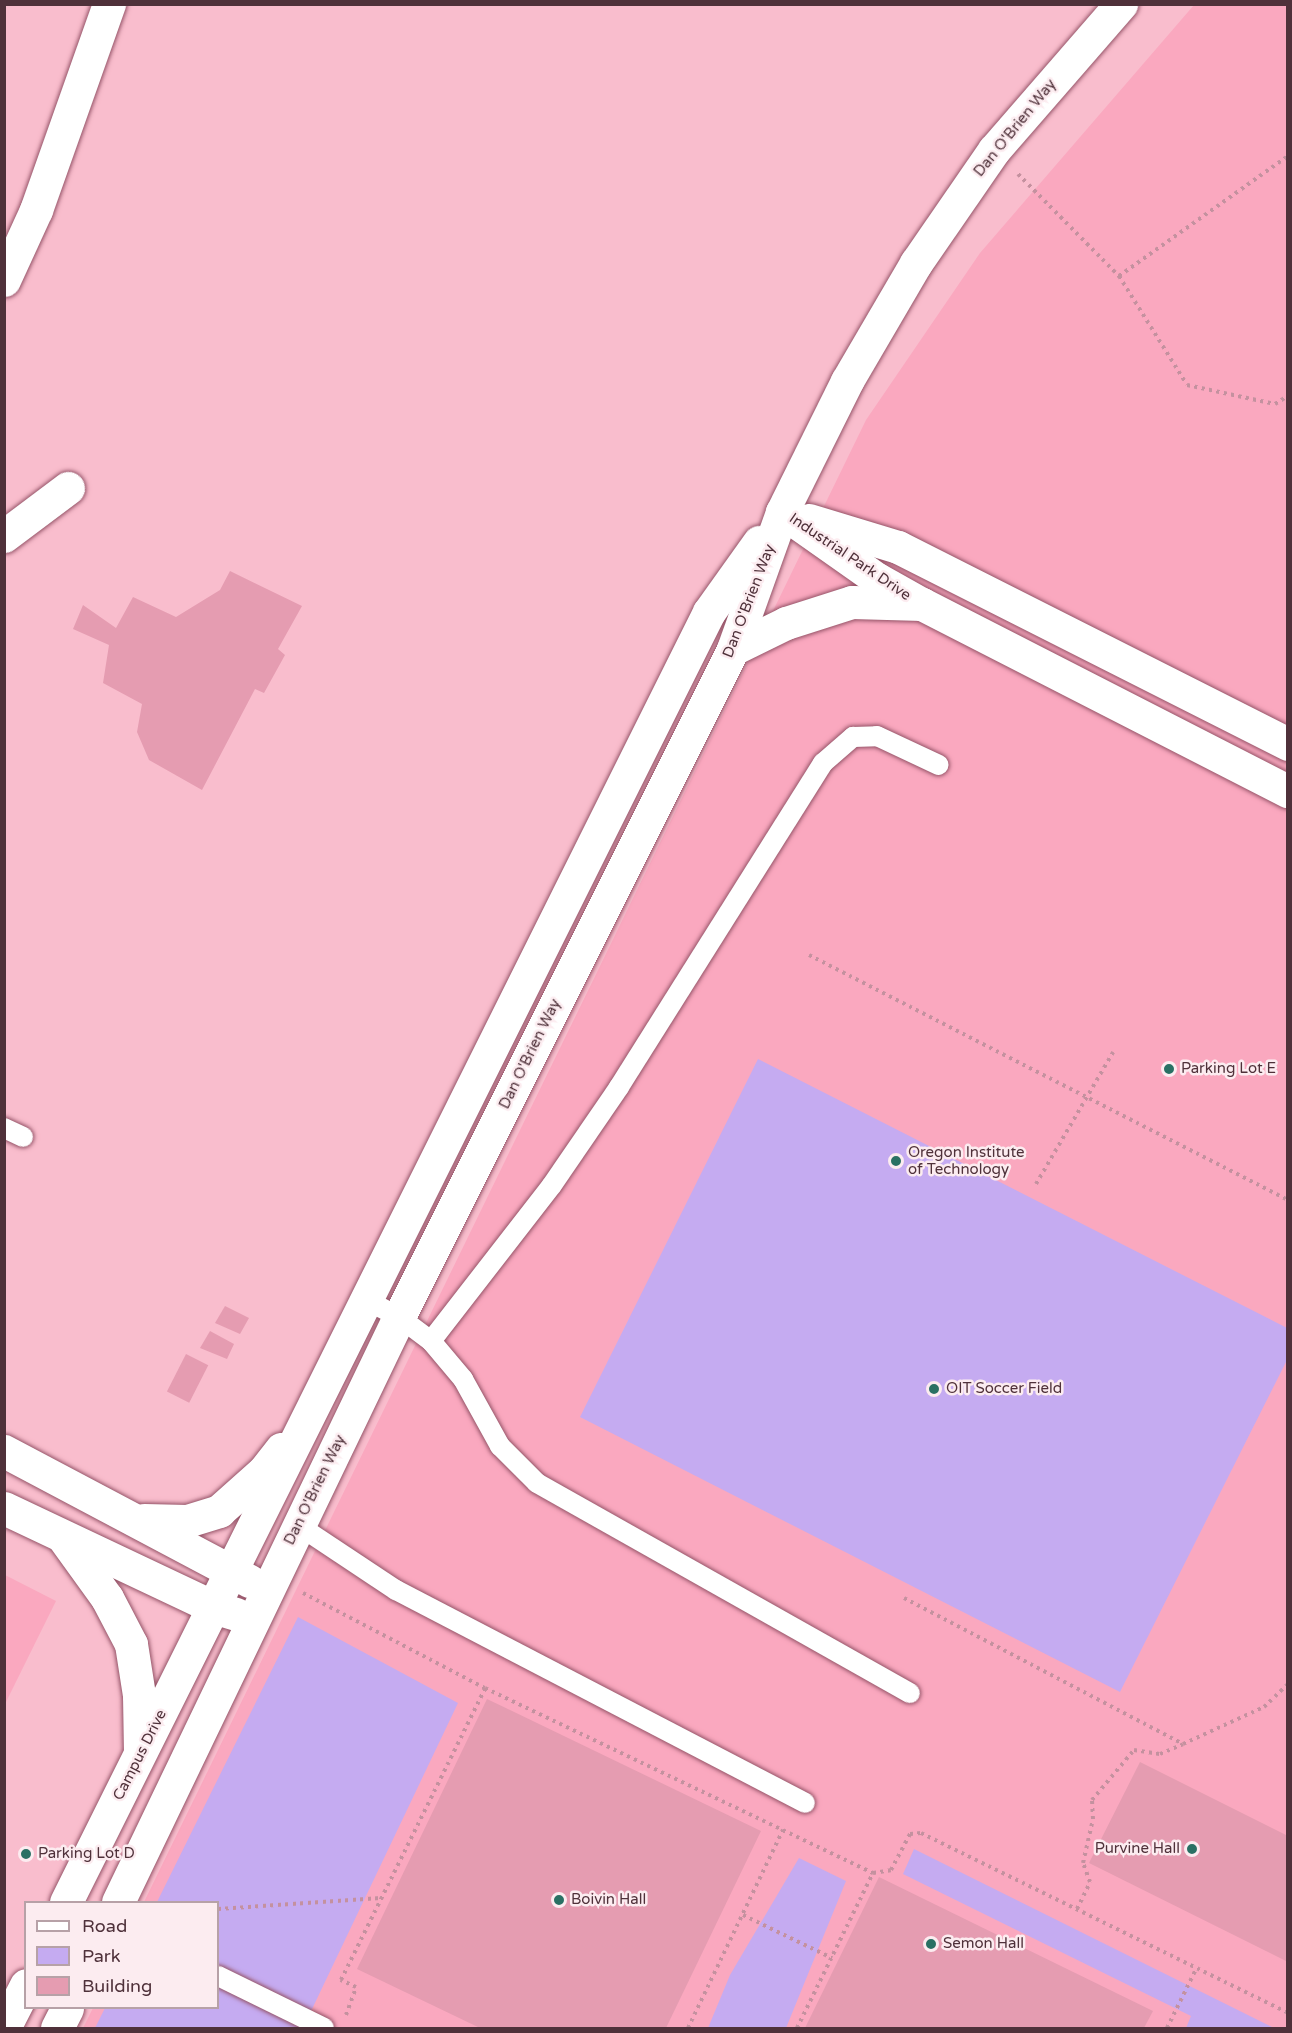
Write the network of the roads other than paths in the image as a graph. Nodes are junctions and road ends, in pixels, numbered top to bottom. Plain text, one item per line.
1 (109, 4) edge
2 (1121, 4) edge
3 (4, 280) edge
4 (68, 488) dead end
5 (782, 512) junction
6 (7, 530) edge
7 (922, 604) junction
8 (733, 649) junction
9 (1287, 744) edge
10 (939, 765) dead end
11 (1287, 791) edge
12 (4, 1128) edge
13 (23, 1137) dead end
14 (366, 1300) junction
15 (399, 1317) junction
16 (431, 1341) junction
17 (306, 1416) junction
18 (4, 1451) edge
19 (4, 1508) edge
20 (137, 1520) junction
21 (298, 1525) junction
22 (62, 1536) junction
23 (232, 1570) junction
24 (265, 1596) junction
25 (213, 1607) junction
26 (910, 1693) dead end
27 (140, 1757) junction
28 (805, 1803) dead end
29 (67, 1901) edge
30 (118, 1901) edge
31 (219, 1976) edge
32 (24, 1989) edge
33 (66, 2009) edge
34 (4, 2028) edge
35 (57, 2028) edge
36 (324, 2028) edge

1 - 3 street
2 - 5 street, Dan O'Brien Way
4 - 6 street
5 - 7 street, Industrial Park Drive
5 - 8 street, Dan O'Brien Way
5 - 9 street, Industrial Park Drive
5 - 14 street, Dan O'Brien Way
7 - 8 street
7 - 11 street, Industrial Park Drive
8 - 15 street, Dan O'Brien Way
10 - 16 lane
12 - 13 lane
14 - 15 lane
14 - 17 street, Dan O'Brien Way
15 - 16 lane
15 - 21 street, Dan O'Brien Way
16 - 26 lane
17 - 20 street
17 - 23 street, Dan O'Brien Way
18 - 20 street
19 - 22 street
20 - 23 street
21 - 24 street, Dan O'Brien Way
21 - 28 lane
22 - 25 street
22 - 27 street
23 - 24 street
23 - 25 street, Campus Drive
24 - 25 street
24 - 30 street
25 - 27 street, Campus Drive
27 - 29 street, Campus Drive
31 - 36 lane
32 - 34 street
33 - 35 street

